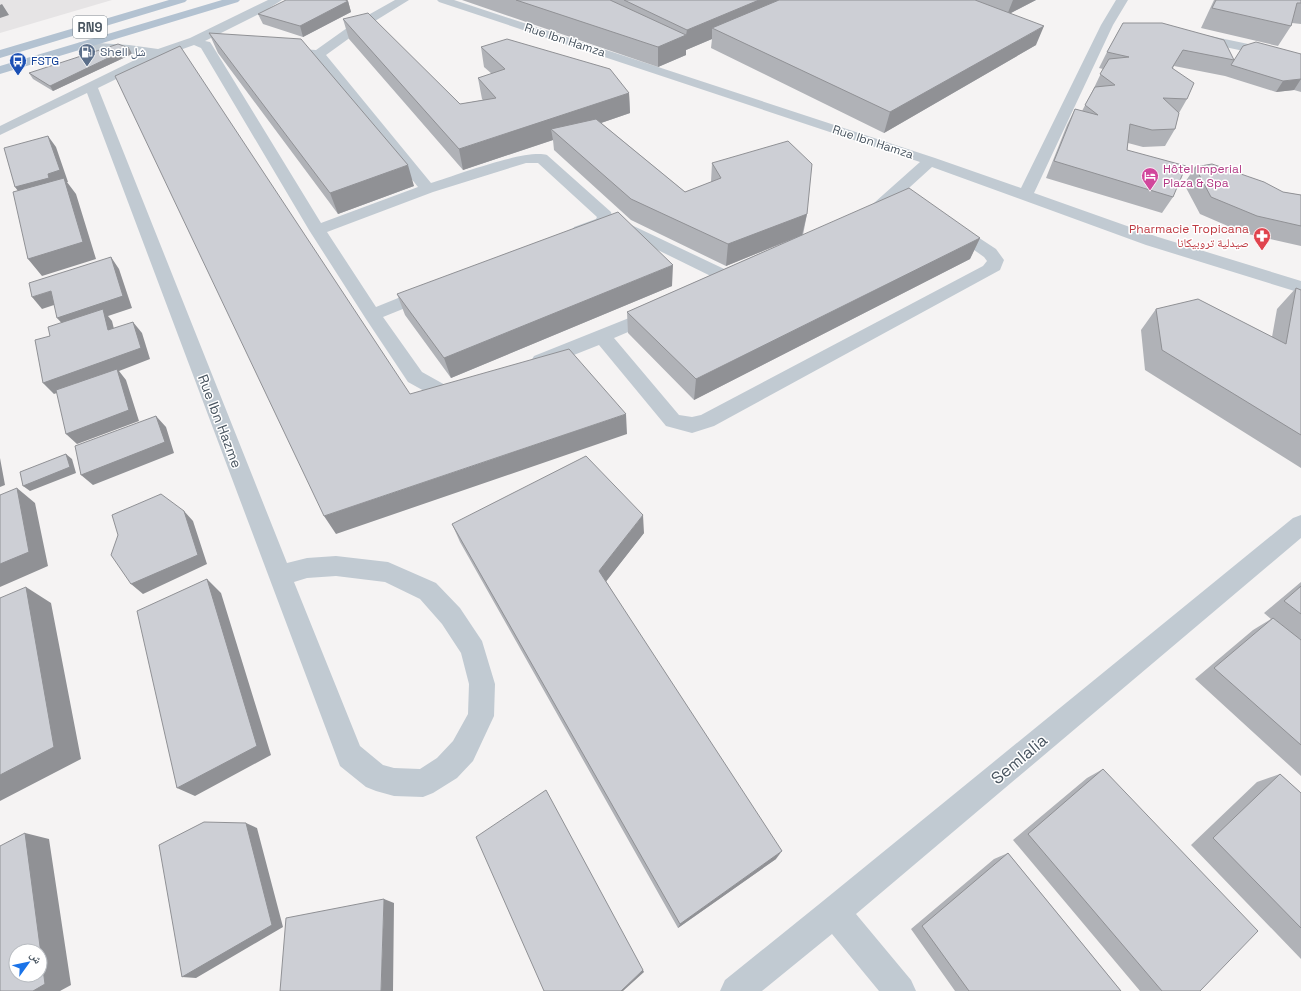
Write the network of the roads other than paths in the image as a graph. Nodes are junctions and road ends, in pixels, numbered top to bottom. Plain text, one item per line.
1 (181, 0) edge
2 (234, 0) edge
3 (276, 0) edge
4 (403, 0) edge
5 (443, 0) edge
6 (1122, 0) edge
7 (1107, 25) junction
8 (1122, 26) edge
9 (1181, 34) edge
10 (207, 44) junction
11 (82, 46) junction
12 (272, 51) edge
13 (159, 53) junction
14 (0, 54) edge
15 (319, 54) junction
16 (1301, 59) edge
17 (0, 70) edge
18 (91, 86) junction
19 (0, 131) edge
20 (930, 161) junction
21 (428, 189) junction
22 (1025, 196) junction
23 (938, 218) edge
24 (606, 219) junction
25 (858, 225) edge
26 (317, 230) junction
27 (566, 237) edge
28 (444, 286) edge
29 (1301, 287) edge
30 (711, 290) edge
31 (668, 308) edge
32 (372, 315) junction
33 (602, 336) junction
34 (524, 367) edge
35 (474, 387) edge
36 (1301, 525) edge
37 (280, 575) junction
38 (834, 912) junction
39 (736, 991) edge
40 (900, 991) edge

1 - 14 main road, RN9
2 - 11 main road, RN9
3 - 10 street
4 - 15 street
5 - 20 street, Rue Ibn Hamza
6 - 7 street
7 - 8 street
7 - 22 street
9 - 16 street
10 - 13 street
10 - 26 street
11 - 13 street
11 - 17 main road, RN9
12 - 15 street
13 - 18 street
15 - 21 street
18 - 19 street
18 - 37 street, Rue Ibn Hazme
20 - 22 street, Rue Ibn Hamza
20 - 25 street
21 - 24 street
21 - 26 street
22 - 29 street, Rue Ibn Hamza
23 - 33 street
24 - 27 street
24 - 30 street
26 - 32 street
28 - 32 street
31 - 33 street
32 - 35 street
33 - 34 street
36 - 38 street, Semlalia
37 - 37 street, Rue Ibn Hazme
38 - 39 street, Semlalia
38 - 40 street

